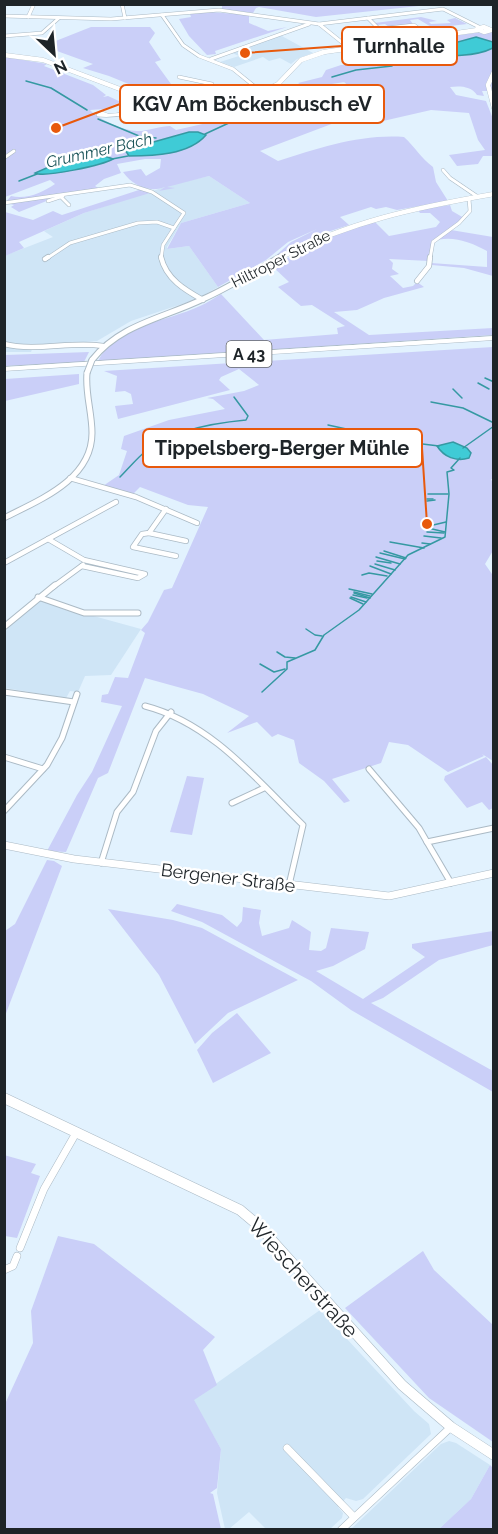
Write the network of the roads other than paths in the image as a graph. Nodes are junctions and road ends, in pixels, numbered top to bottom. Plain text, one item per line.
1 (34, 4) edge
2 (122, 4) edge
3 (192, 4) edge
4 (438, 4) edge
5 (443, 9) junction
6 (195, 12) junction
7 (162, 15) junction
8 (4, 16) edge
9 (28, 17) junction
10 (59, 18) junction
11 (125, 18) junction
12 (368, 18) junction
13 (310, 23) junction
14 (319, 24) junction
15 (478, 29) junction
16 (490, 29) edge
17 (494, 35) edge
18 (4, 36) edge
19 (430, 37) junction
20 (349, 48) junction
21 (4, 55) edge
22 (210, 60) junction
23 (494, 72) edge
24 (179, 77) dead end
25 (219, 81) dead end
26 (212, 84) junction
27 (273, 87) junction
28 (259, 90) junction
29 (205, 98) junction
30 (286, 98) dead end
31 (160, 101) junction
32 (154, 105) junction
33 (494, 108) edge
34 (107, 115) dead end
35 (174, 122) dead end
36 (14, 151) dead end
37 (5, 157) edge
38 (443, 170) dead end
39 (70, 194) junction
40 (494, 194) edge
41 (61, 197) junction
42 (478, 197) junction
43 (469, 199) junction
44 (48, 201) dead end
45 (4, 203) edge
46 (69, 205) dead end
47 (174, 228) junction
48 (45, 259) dead end
49 (417, 280) dead end
50 (203, 300) junction
51 (494, 340) edge
52 (4, 344) edge
53 (103, 346) junction
54 (4, 371) edge
55 (70, 478) junction
56 (116, 502) dead end
57 (166, 509) junction
58 (4, 518) edge
59 (197, 523) dead end
60 (149, 533) junction
61 (48, 539) junction
62 (186, 541) dead end
63 (176, 556) dead end
64 (4, 563) edge
65 (83, 563) junction
66 (39, 597) junction
67 (138, 613) dead end
68 (4, 627) edge
69 (4, 692) edge
70 (77, 694) dead end
71 (74, 702) junction
72 (145, 706) dead end
73 (171, 712) junction
74 (4, 757) edge
75 (43, 769) junction
76 (369, 769) dead end
77 (264, 788) junction
78 (232, 803) dead end
79 (4, 812) edge
80 (494, 828) edge
81 (427, 842) junction
82 (4, 845) edge
83 (101, 863) junction
84 (494, 873) edge
85 (451, 883) junction
86 (289, 885) junction
87 (4, 1098) edge
88 (76, 1133) junction
89 (21, 1248) dead end
90 (17, 1256) dead end
91 (4, 1270) edge
92 (452, 1427) junction
93 (287, 1448) dead end
94 (494, 1455) edge
95 (354, 1517) junction
96 (341, 1530) edge

1 - 9 street
2 - 11 street
3 - 6 street
4 - 5 street
5 - 12 street
5 - 15 street
6 - 7 street
6 - 13 street
7 - 11 street
7 - 22 street
8 - 9 street
9 - 10 street
10 - 11 street
10 - 18 street
12 - 14 street
12 - 19 street
13 - 14 street
13 - 22 street
14 - 20 street
15 - 16 street
15 - 19 street
16 - 17 street
19 - 20 street
20 - 27 street
21 - 31 street
22 - 28 street
23 - 33 street
24 - 26 street
25 - 26 street
26 - 29 street
27 - 28 street
27 - 30 street
28 - 29 street
29 - 31 street
31 - 32 street
32 - 34 street
32 - 35 street
36 - 37 street
38 - 42 street
39 - 41 street
39 - 45 street
39 - 47 street
40 - 42 street, Hiltroper Straße
41 - 44 street
41 - 46 street
42 - 43 street, Hiltroper Straße
43 - 49 street
43 - 50 street, Hiltroper Straße
47 - 48 street
47 - 50 street
50 - 53 street, Hiltroper Straße
51 - 54 highway, A 43
52 - 53 street
53 - 55 street, Hiltroper Straße, bridge
55 - 57 street
55 - 58 street, Hiltroper Straße
56 - 61 street
57 - 59 street
57 - 60 street
60 - 62 street
60 - 63 street
61 - 64 street
61 - 65 street
65 - 65 street
65 - 66 street
66 - 67 street
66 - 68 street
69 - 71 street
70 - 71 street
71 - 75 street
72 - 73 street
73 - 77 street
73 - 83 street
74 - 75 street
75 - 79 street
76 - 81 street
77 - 78 street
77 - 86 street
80 - 81 street
81 - 85 street
82 - 83 street, Bergener Straße
83 - 86 street, Bergener Straße
84 - 85 street, Bergener Straße
85 - 86 street, Bergener Straße
87 - 88 main road, Wiescherstraße
88 - 89 street
88 - 92 main road, Wiescherstraße
90 - 91 street
92 - 94 main road, Wiescherstraße
92 - 95 street
93 - 95 street
95 - 96 street

